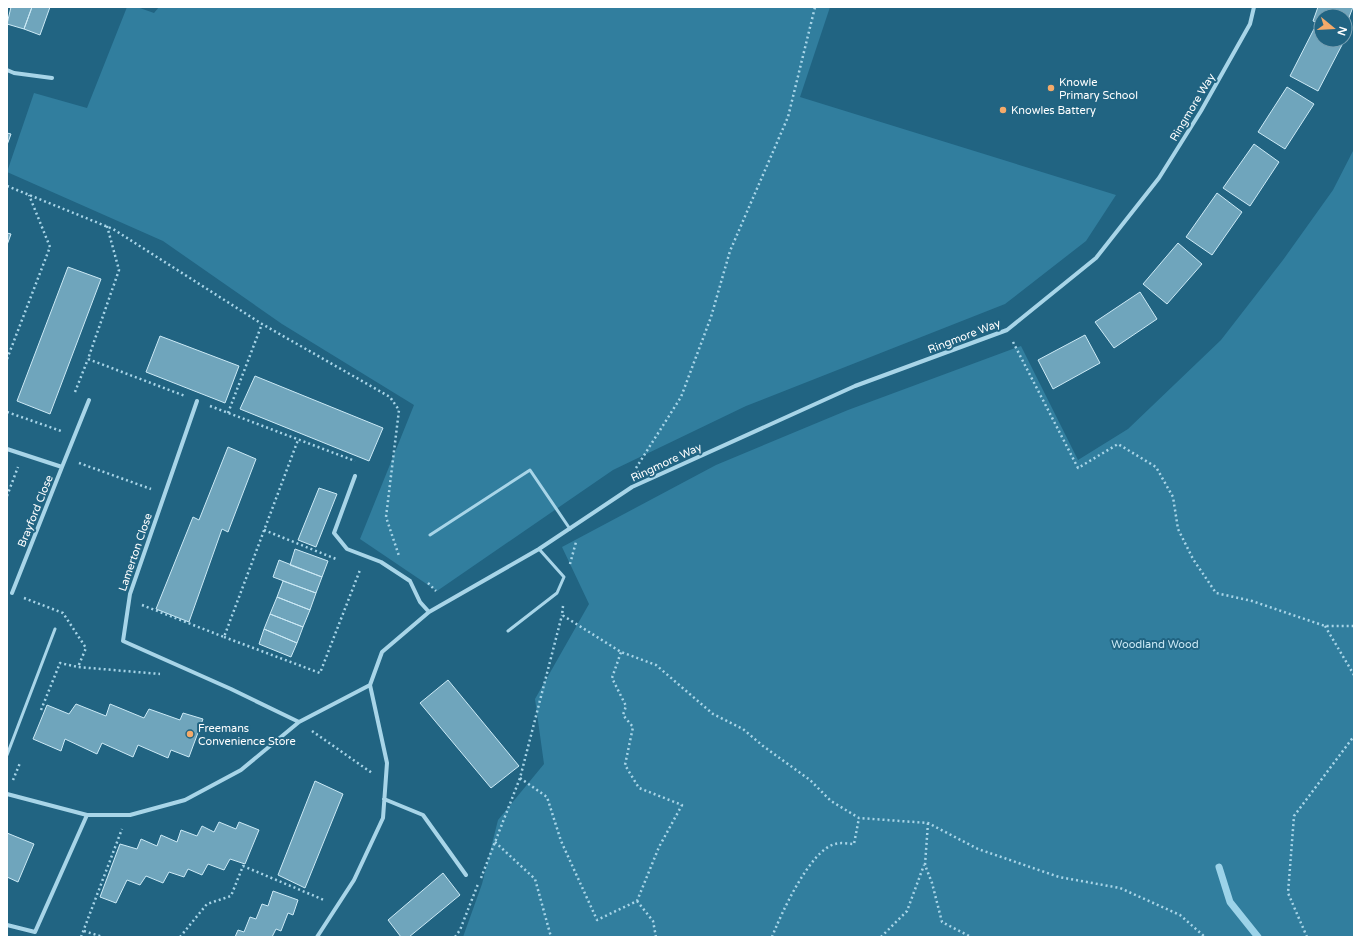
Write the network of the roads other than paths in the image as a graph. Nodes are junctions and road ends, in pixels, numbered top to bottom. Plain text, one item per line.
1 (1254, 7) edge
2 (7, 70) edge
3 (52, 78) dead end
4 (89, 400) dead end
5 (197, 401) road end
6 (7, 449) edge
7 (62, 467) junction
8 (355, 476) road end
9 (570, 529) junction
10 (430, 535) dead end
11 (539, 549) junction
12 (12, 593) road end
13 (429, 612) junction
14 (55, 629) dead end
15 (508, 631) dead end
16 (370, 685) junction
17 (299, 722) junction
18 (7, 755) edge
19 (7, 794) edge
20 (384, 799) junction
21 (87, 815) junction
22 (466, 875) dead end
23 (7, 926) edge
24 (318, 937) edge

1 - 9 street, Ringmore Way
2 - 3 street
4 - 7 street
5 - 17 street, Lamerton Close
6 - 7 street, Brayford Close
7 - 12 street, Brayford Close
8 - 13 street
9 - 10 lane
9 - 11 street, Ringmore Way
11 - 13 street, Ringmore Way
11 - 15 lane
13 - 16 street, Ringmore Way
14 - 18 lane
16 - 17 street
16 - 20 street
17 - 21 street
19 - 21 street
20 - 22 street
20 - 24 street
21 - 23 street

